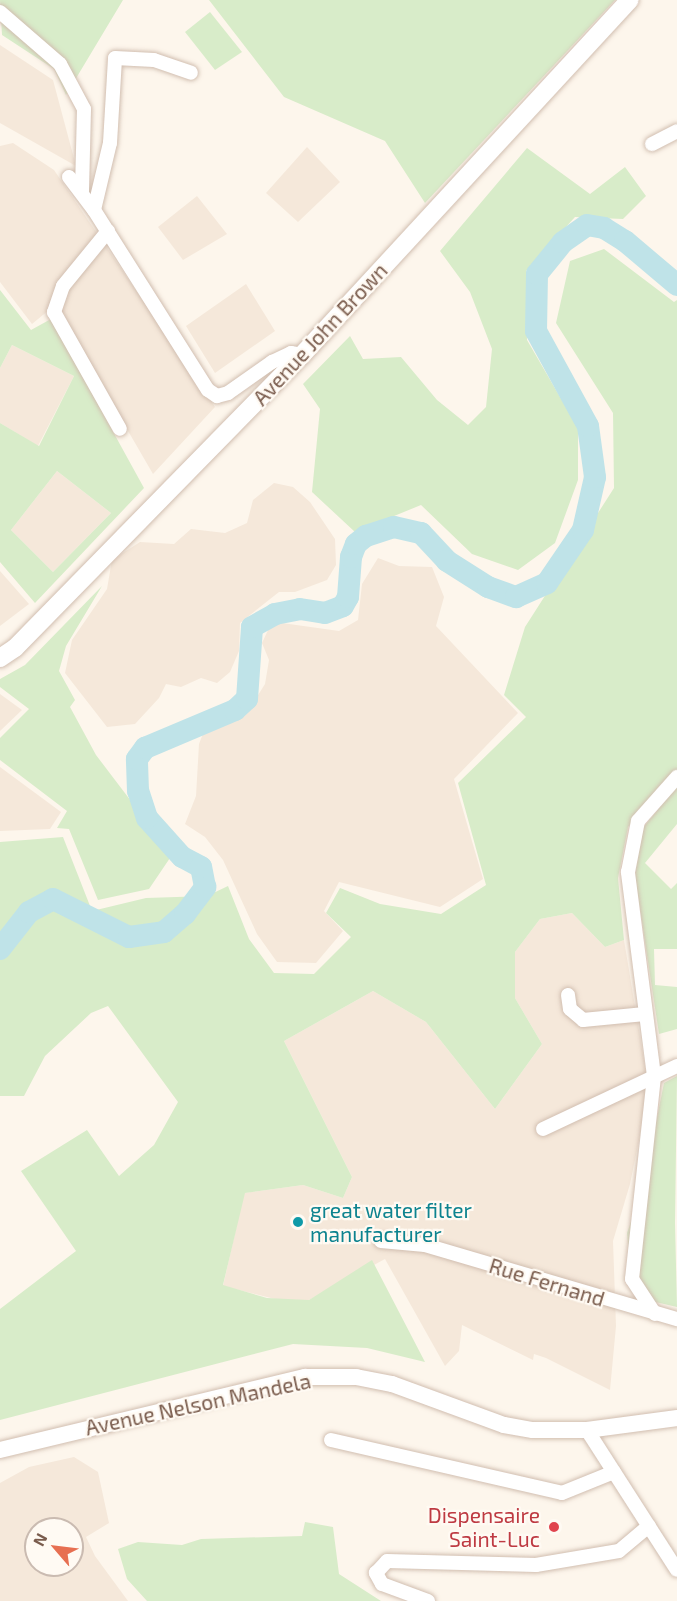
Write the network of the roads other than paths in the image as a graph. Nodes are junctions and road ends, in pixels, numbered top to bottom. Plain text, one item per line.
1 (630, 0) edge
2 (0, 12) edge
3 (191, 73) dead end
4 (677, 131) edge
5 (652, 144) dead end
6 (69, 177) dead end
7 (82, 191) junction
8 (94, 210) junction
9 (108, 231) junction
10 (302, 355) junction
11 (120, 429) dead end
12 (0, 658) edge
13 (677, 777) edge
14 (568, 995) dead end
15 (645, 1014) junction
16 (677, 1066) edge
17 (654, 1076) junction
18 (543, 1129) dead end
19 (381, 1241) dead end
20 (656, 1314) junction
21 (677, 1319) edge
22 (677, 1418) edge
23 (587, 1430) junction
24 (331, 1440) dead end
25 (0, 1450) edge
26 (614, 1472) junction
27 (649, 1526) junction
28 (677, 1570) edge
29 (428, 1601) edge

1 - 10 main road, Avenue John Brown
2 - 7 street
3 - 8 street
4 - 5 street
6 - 7 street
7 - 8 street
8 - 9 street
9 - 10 street
9 - 11 street
10 - 12 main road, Avenue John Brown
13 - 15 street
14 - 15 street
15 - 17 street
16 - 17 street
17 - 18 street
17 - 20 street
19 - 20 street, Rue Fernand
20 - 21 street, Rue Fernand
22 - 23 street, Avenue Nelson Mandela
23 - 25 street, Avenue Nelson Mandela
23 - 26 street
24 - 26 street
26 - 27 street
27 - 28 street
27 - 29 street

